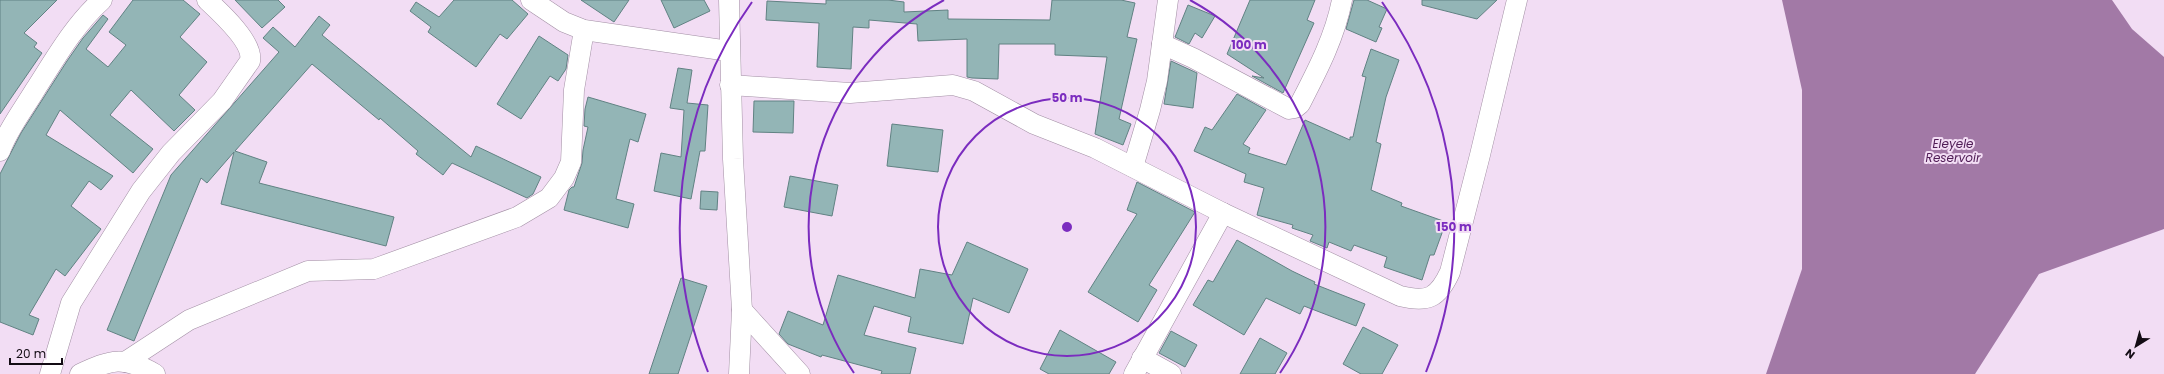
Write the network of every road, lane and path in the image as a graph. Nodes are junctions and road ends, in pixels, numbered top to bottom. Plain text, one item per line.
1 (207, 0) edge
2 (531, 0) edge
3 (729, 0) edge
4 (1168, 0) edge
5 (1342, 0) edge
6 (1517, 0) edge
7 (95, 3) edge
8 (584, 30) junction
9 (1162, 44) junction
10 (729, 51) junction
11 (730, 85) junction
12 (0, 151) edge
13 (1133, 167) junction
14 (1223, 212) junction
15 (742, 310) junction
16 (126, 362) junction
17 (1138, 366) edge
18 (50, 374) edge
19 (80, 374) edge
20 (155, 374) edge
21 (738, 374) edge
22 (800, 374) edge
23 (1171, 374) edge

1 - 18 street
2 - 8 street
3 - 10 street
4 - 9 street
5 - 9 street
6 - 14 street
7 - 12 street
8 - 10 street
8 - 16 street
9 - 13 street
10 - 11 street
11 - 13 street
11 - 15 street
13 - 14 street
14 - 17 street
15 - 21 street
15 - 22 street
16 - 19 street
16 - 20 street
17 - 23 street

